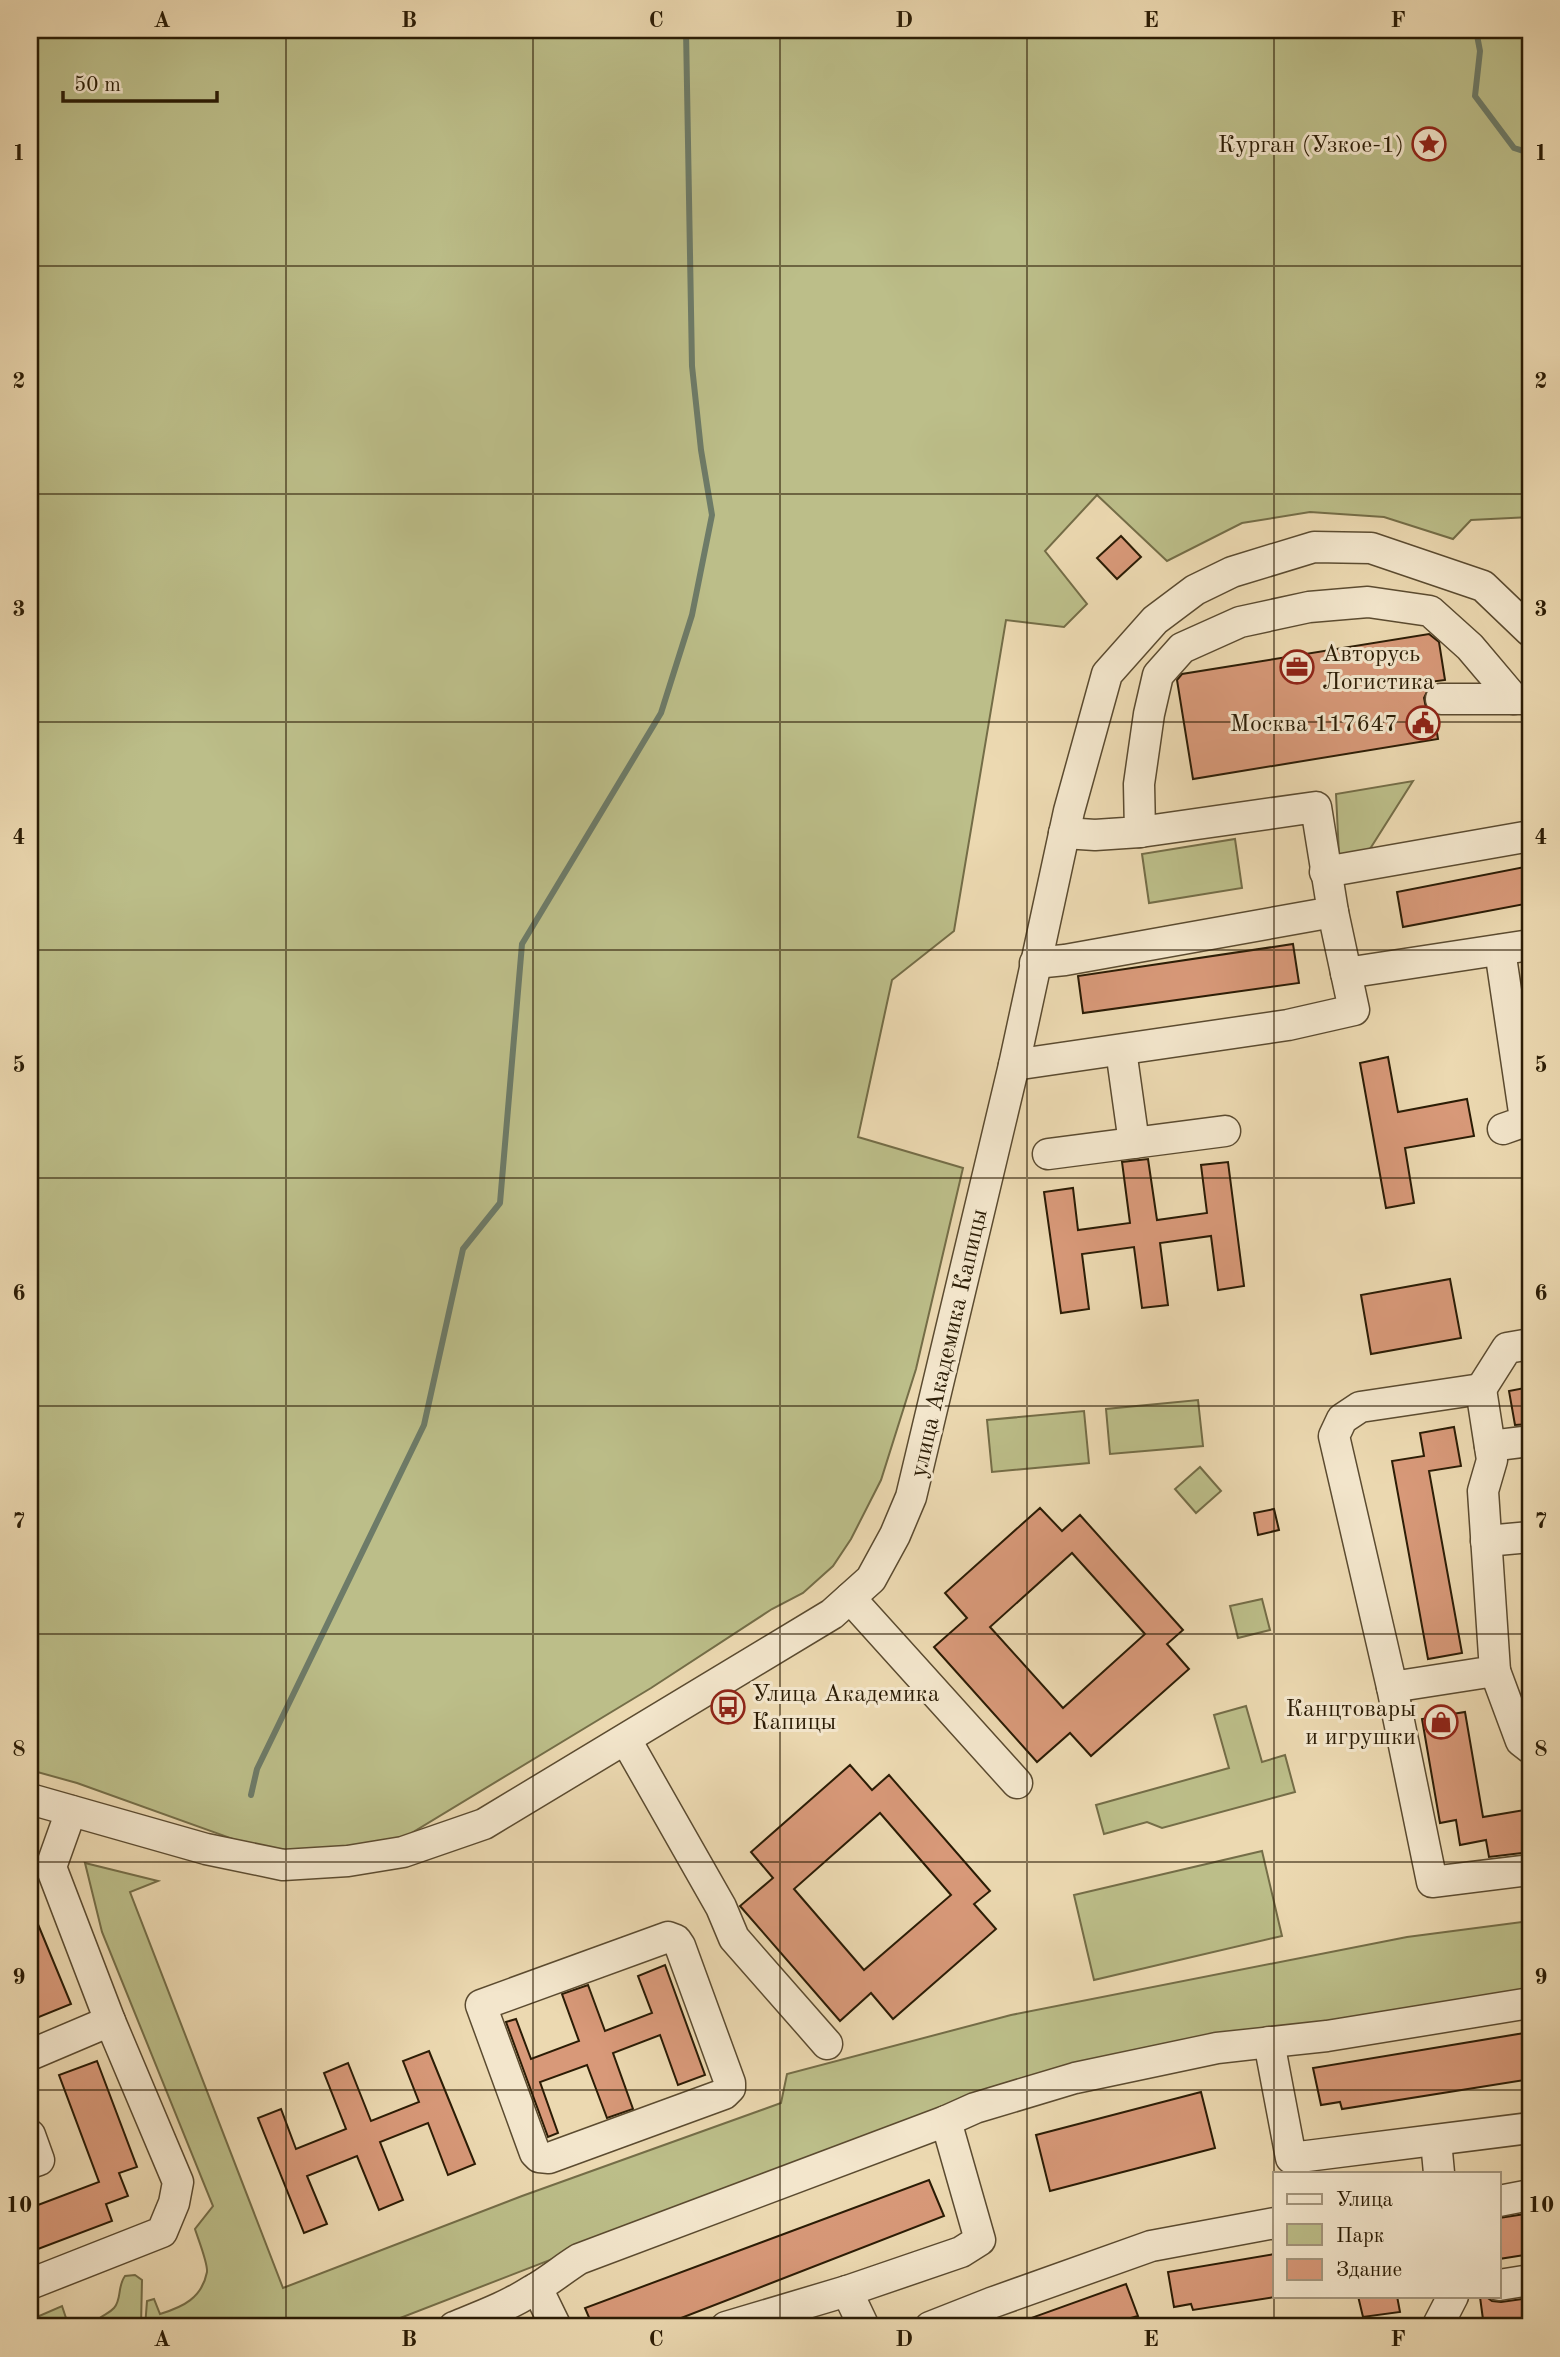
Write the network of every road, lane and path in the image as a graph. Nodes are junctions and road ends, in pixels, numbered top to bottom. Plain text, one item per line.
1 (1155, 620) junction
2 (1530, 631) edge
3 (1182, 648) junction
4 (1441, 699) dead end
5 (1522, 699) edge
6 (1140, 832) junction
7 (1064, 833) junction
8 (1530, 836) edge
9 (1325, 872) junction
10 (1333, 912) junction
11 (1530, 945) edge
12 (1500, 950) junction
13 (1035, 963) junction
14 (1346, 973) junction
15 (1121, 1050) junction
16 (1014, 1065) junction
17 (1525, 1081) edge
18 (1503, 1129) dead end
19 (1225, 1131) dead end
20 (1134, 1143) junction
21 (1048, 1154) dead end
22 (1530, 1344) edge
23 (1481, 1389) junction
24 (1530, 1441) edge
25 (1490, 1446) junction
26 (1530, 1537) edge
27 (1486, 1541) junction
28 (850, 1598) junction
29 (1495, 1671) junction
30 (1392, 1687) junction
31 (626, 1740) junction
32 (1530, 1748) edge
33 (1017, 1783) dead end
34 (30, 1799) edge
35 (71, 1811) junction
36 (1530, 1870) edge
37 (40, 1871) edge
38 (1530, 2003) edge
39 (110, 2021) junction
40 (1269, 2042) junction
41 (827, 2044) dead end
42 (30, 2054) edge
43 (728, 2092) joint
44 (946, 2122) junction
45 (1530, 2128) edge
46 (30, 2135) edge
47 (1436, 2141) junction
48 (30, 2163) edge
49 (1439, 2172) edge
50 (1530, 2195) edge
51 (1500, 2201) edge
52 (1273, 2223) edge
53 (1530, 2280) edge
54 (30, 2284) edge
55 (1500, 2285) edge
56 (537, 2288) junction
57 (847, 2291) junction
58 (1452, 2298) edge
59 (454, 2327) edge
60 (556, 2327) edge
61 (726, 2327) edge
62 (864, 2327) edge
63 (930, 2327) edge
64 (1437, 2327) edge

1 - 2 street, улица Академика Капицы
1 - 3 street
1 - 7 street, улица Академика Капицы
3 - 5 street
3 - 6 street
4 - 5 street
6 - 7 street
6 - 9 street
7 - 13 street, улица Академика Капицы
8 - 9 street
9 - 10 street
10 - 13 street
10 - 14 street
11 - 12 street
12 - 14 street
12 - 17 street
13 - 16 street, улица Академика Капицы
14 - 15 street
15 - 16 street
15 - 20 street
16 - 28 street, улица Академика Капицы
17 - 18 street
19 - 20 street
20 - 21 street
22 - 23 street
23 - 25 street
23 - 30 street
24 - 25 street
25 - 27 street
26 - 27 street
27 - 29 street
28 - 31 street, улица Академика Капицы
28 - 33 street
29 - 30 street
29 - 32 street
30 - 36 street
31 - 35 street, улица Академика Капицы
31 - 41 street
34 - 35 street, улица Академика Капицы
35 - 37 street
37 - 39 street
38 - 40 street
39 - 42 street
39 - 54 street
40 - 44 street
40 - 47 street
43 - 43 street
44 - 56 street
44 - 57 street
45 - 47 street
46 - 48 street
47 - 49 street
50 - 51 street
52 - 63 street
53 - 55 street
56 - 59 street
56 - 60 street
57 - 61 street
57 - 62 street
58 - 64 street

